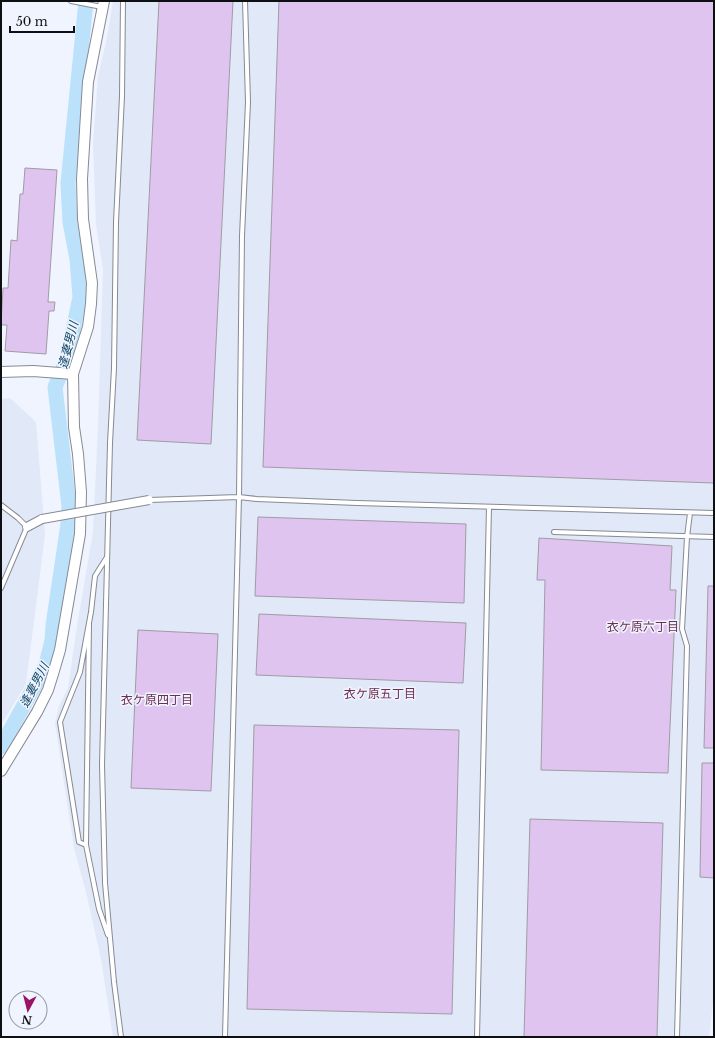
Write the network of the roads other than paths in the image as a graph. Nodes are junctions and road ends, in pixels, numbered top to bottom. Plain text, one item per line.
1 (71, 1) edge
2 (123, 1) edge
3 (245, 1) edge
4 (102, 5) edge
5 (1, 372) edge
6 (69, 373) junction
7 (239, 497) junction
8 (149, 500) joint
9 (1, 505) edge
10 (489, 507) junction
11 (690, 512) junction
12 (714, 513) edge
13 (27, 527) junction
14 (554, 532) dead end
15 (687, 537) junction
16 (714, 537) edge
17 (107, 556) junction
18 (1, 588) edge
19 (89, 624) junction
20 (1, 771) edge
21 (86, 846) junction
22 (110, 943) junction
23 (121, 1037) edge
24 (225, 1037) edge
25 (477, 1037) edge
26 (677, 1037) edge

1 - 4 lane
2 - 17 lane
3 - 7 lane
4 - 6 street
5 - 6 street
6 - 20 street
7 - 8 lane
7 - 10 lane
7 - 24 lane
8 - 13 street, bridge
9 - 13 lane
10 - 11 lane
10 - 25 lane
11 - 12 lane
11 - 15 lane
13 - 18 lane
14 - 15 lane
15 - 16 lane
15 - 26 lane
17 - 19 lane
17 - 22 lane
19 - 21 lane
19 - 21 lane
21 - 22 lane
22 - 23 lane

